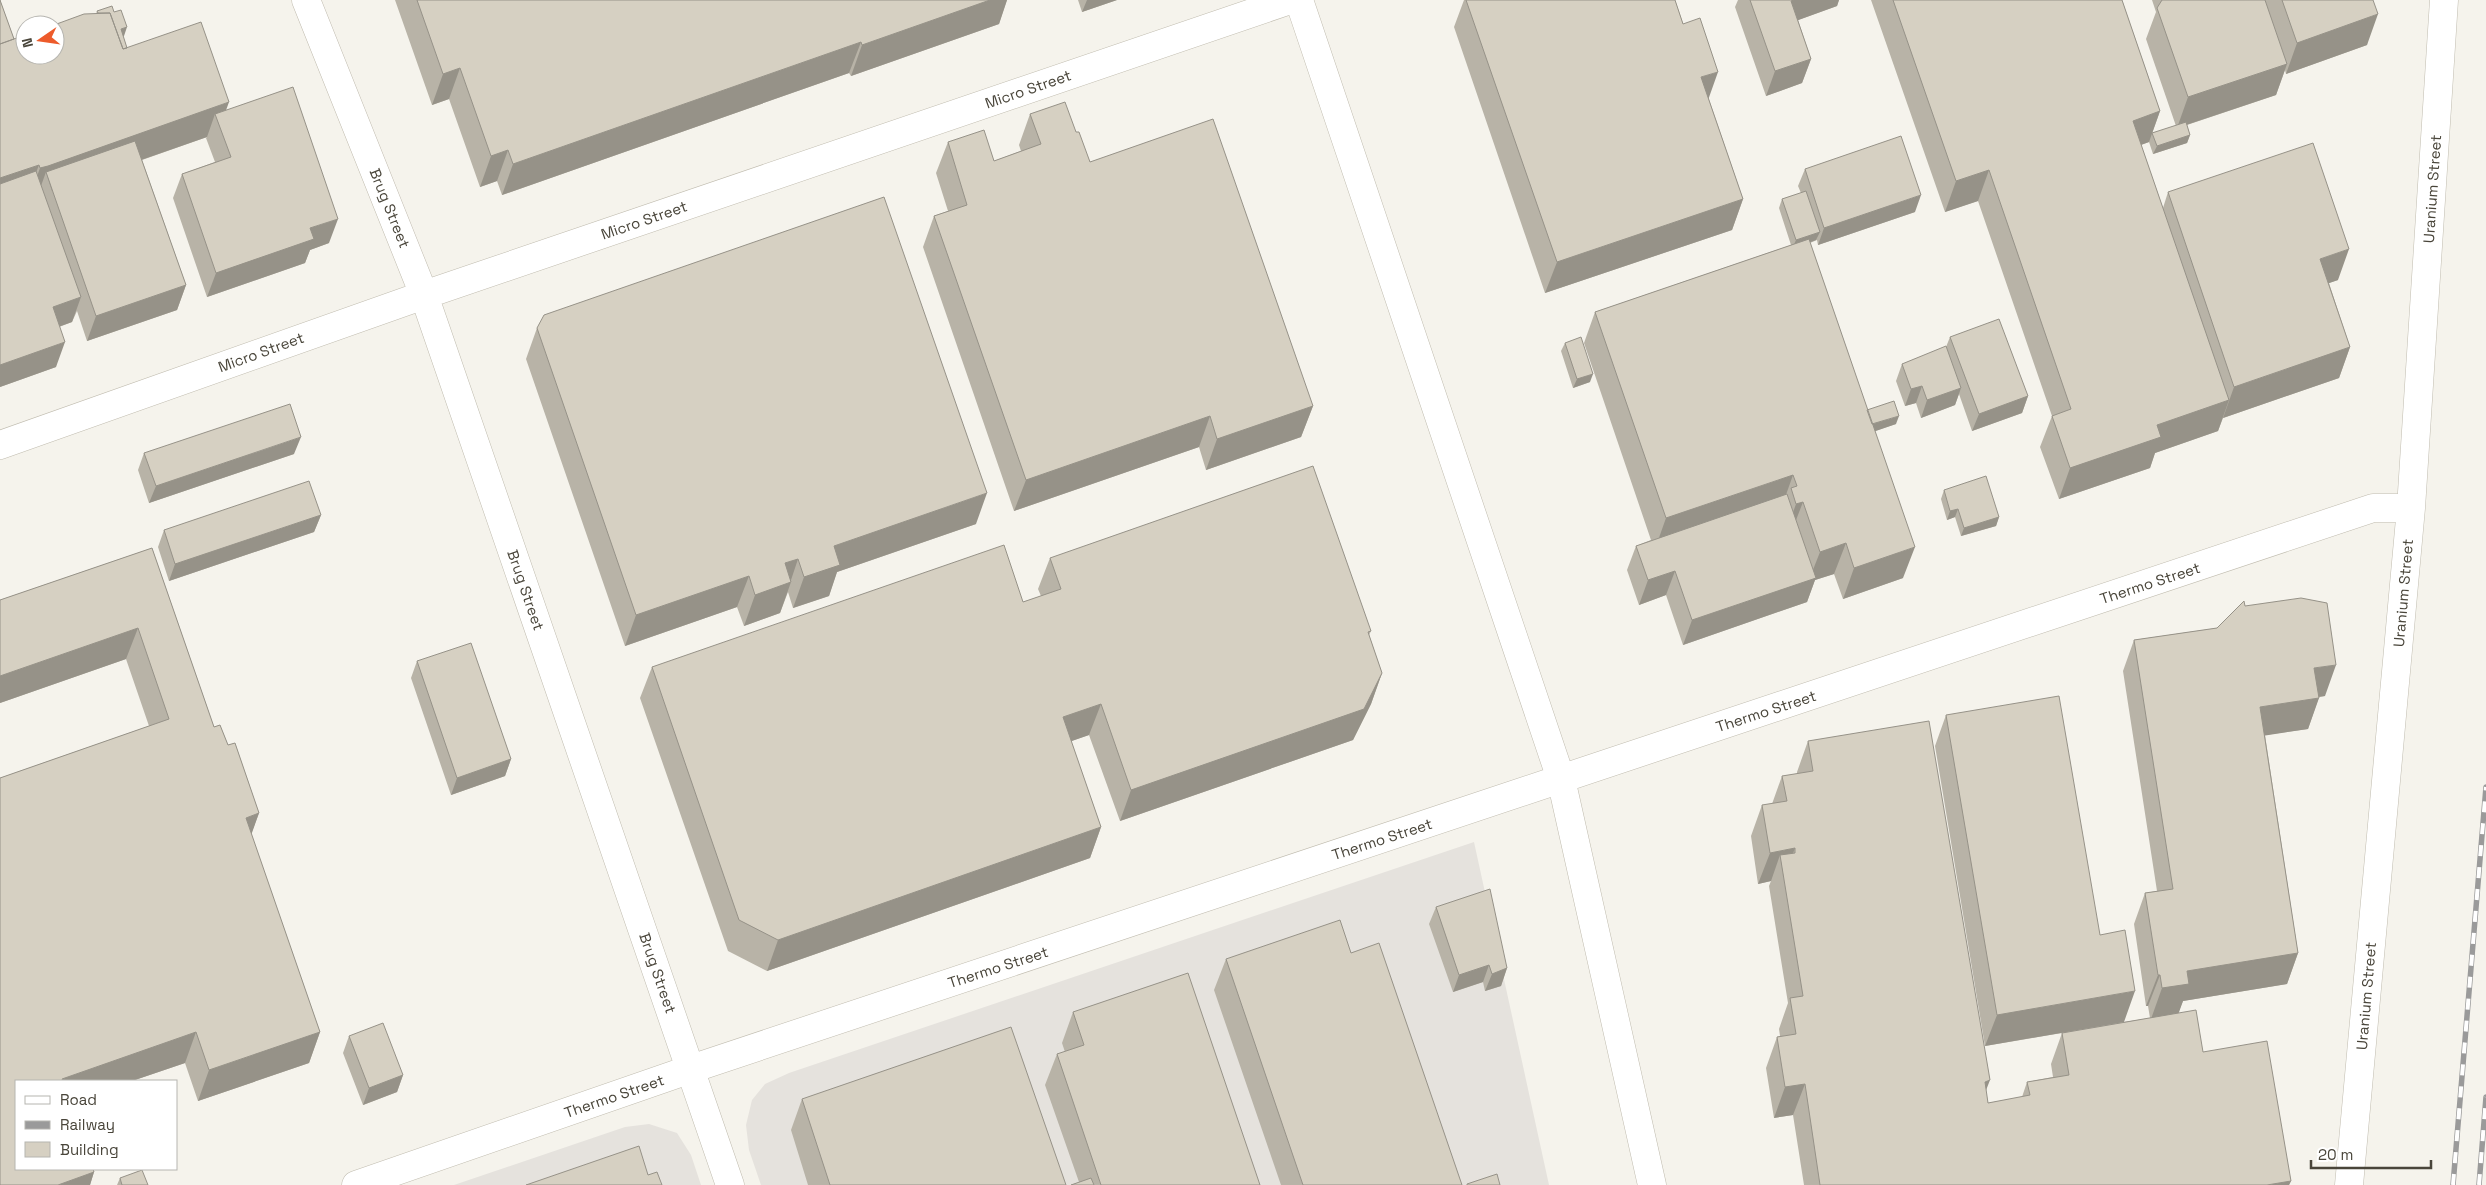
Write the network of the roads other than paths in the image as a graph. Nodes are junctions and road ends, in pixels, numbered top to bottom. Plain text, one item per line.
1 (306, 0) edge
2 (1290, 0) edge
3 (1300, 0) edge
4 (2444, 0) edge
5 (424, 294) junction
6 (0, 445) edge
7 (2411, 508) junction
8 (1561, 779) junction
9 (691, 1069) junction
10 (356, 1185) edge
11 (730, 1185) edge
12 (1652, 1185) edge
13 (2349, 1185) edge

1 - 5 street, Brug Street
2 - 5 street, Micro Street
3 - 8 street
4 - 7 street, Uranium Street
5 - 6 street, Micro Street
5 - 9 street, Brug Street
7 - 8 street, Thermo Street
7 - 13 street, Uranium Street
8 - 9 street, Thermo Street
8 - 12 street
9 - 10 street, Thermo Street
9 - 11 street, Brug Street

